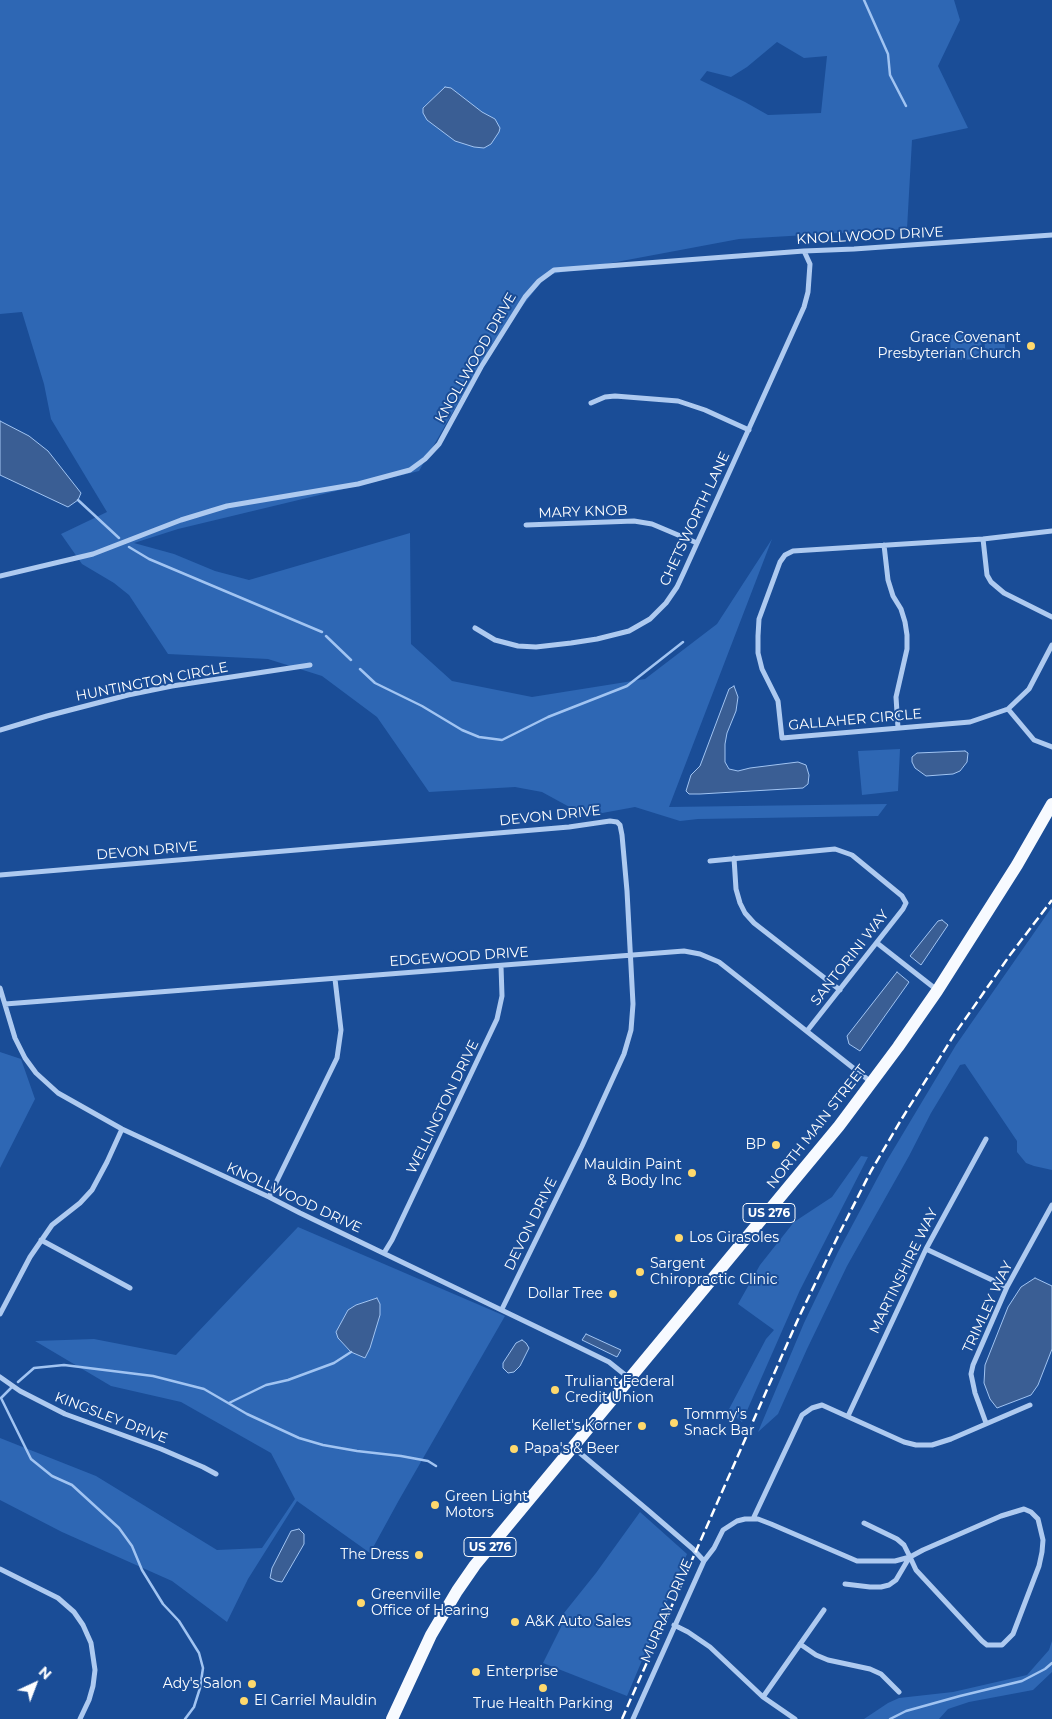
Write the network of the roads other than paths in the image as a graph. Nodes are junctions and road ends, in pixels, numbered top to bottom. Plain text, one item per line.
1 (1052, 234) edge
2 (804, 251) junction
3 (591, 403) dead end
4 (749, 430) junction
5 (526, 526) dead end
6 (1052, 531) edge
7 (983, 539) junction
8 (697, 543) junction
9 (884, 545) junction
10 (0, 576) edge
11 (1052, 617) edge
12 (475, 628) dead end
13 (1052, 645) edge
14 (310, 665) dead end
15 (1008, 709) junction
16 (898, 728) junction
17 (0, 730) edge
18 (1052, 747) edge
19 (1052, 804) edge
20 (734, 858) junction
21 (710, 861) dead end
22 (0, 875) edge
23 (877, 943) junction
24 (630, 954) junction
25 (501, 966) junction
26 (335, 979) junction
27 (0, 988) edge
28 (840, 990) junction
29 (937, 991) junction
30 (4, 1004) junction
31 (807, 1031) junction
32 (871, 1082) junction
33 (122, 1129) junction
34 (986, 1139) dead end
35 (269, 1197) junction
36 (1052, 1205) edge
37 (41, 1240) junction
38 (926, 1249) junction
39 (384, 1253) junction
40 (1007, 1287) junction
41 (130, 1288) dead end
42 (502, 1309) junction
43 (0, 1314) edge
44 (0, 1377) edge
45 (630, 1379) junction
46 (1030, 1405) dead end
47 (848, 1416) junction
48 (986, 1423) junction
49 (573, 1447) junction
50 (216, 1474) dead end
51 (753, 1519) junction
52 (864, 1524) dead end
53 (910, 1557) junction
54 (704, 1561) junction
55 (0, 1568) edge
56 (845, 1584) dead end
57 (824, 1610) dead end
58 (674, 1625) junction
59 (800, 1644) junction
60 (899, 1692) dead end
61 (763, 1697) junction
62 (80, 1719) edge
63 (392, 1719) edge
64 (633, 1719) edge
65 (795, 1719) edge

1 - 2 street, KNOLLWOOD DRIVE
2 - 4 street, CHETSWORTH LANE
2 - 10 street, KNOLLWOOD DRIVE
3 - 4 street
4 - 8 street, CHETSWORTH LANE
5 - 8 street, MARY KNOB
6 - 7 street, GALLAHER CIRCLE
7 - 9 street, GALLAHER CIRCLE
7 - 11 street
8 - 12 street, CHETSWORTH LANE
9 - 16 street
9 - 16 street, GALLAHER CIRCLE
13 - 15 street, GALLAHER CIRCLE
14 - 17 street, HUNTINGTON CIRCLE
15 - 16 street, GALLAHER CIRCLE
15 - 18 street
19 - 29 main road, NORTH MAIN STREET / US 276
20 - 21 street, SANTORINI WAY
20 - 23 street, SANTORINI WAY
20 - 28 street
22 - 24 street, DEVON DRIVE
23 - 28 street, SANTORINI WAY
23 - 29 street
24 - 25 street, EDGEWOOD DRIVE
24 - 31 street, EDGEWOOD DRIVE
24 - 42 street, DEVON DRIVE
25 - 26 street, EDGEWOOD DRIVE
25 - 39 street, WELLINGTON DRIVE
26 - 30 street, EDGEWOOD DRIVE
26 - 35 street
27 - 30 street, KNOLLWOOD DRIVE
28 - 31 street, SANTORINI WAY
29 - 32 main road, NORTH MAIN STREET / US 276
30 - 33 street, KNOLLWOOD DRIVE
31 - 32 street, EDGEWOOD DRIVE
32 - 45 main road, NORTH MAIN STREET / US 276
33 - 35 street, KNOLLWOOD DRIVE
33 - 37 street
34 - 38 street, MARTINSHIRE WAY
35 - 39 street, KNOLLWOOD DRIVE
36 - 40 street, TRIMLEY WAY
37 - 41 street
37 - 43 street
38 - 40 street
38 - 47 street, MARTINSHIRE WAY
39 - 42 street, KNOLLWOOD DRIVE
40 - 48 street, TRIMLEY WAY
42 - 45 street, KNOLLWOOD DRIVE
44 - 50 street, KINGSLEY DRIVE
45 - 49 main road, NORTH MAIN STREET / US 276
46 - 48 street
47 - 48 street
47 - 51 street
49 - 54 street, MURRAY DRIVE
49 - 63 main road, NORTH MAIN STREET / US 276
51 - 53 street
51 - 54 street
52 - 53 street
53 - 53 street
53 - 56 street
54 - 58 street, MURRAY DRIVE
55 - 62 street
57 - 59 street
58 - 61 street
58 - 64 street, MURRAY DRIVE
59 - 60 street
59 - 61 street
61 - 65 street

